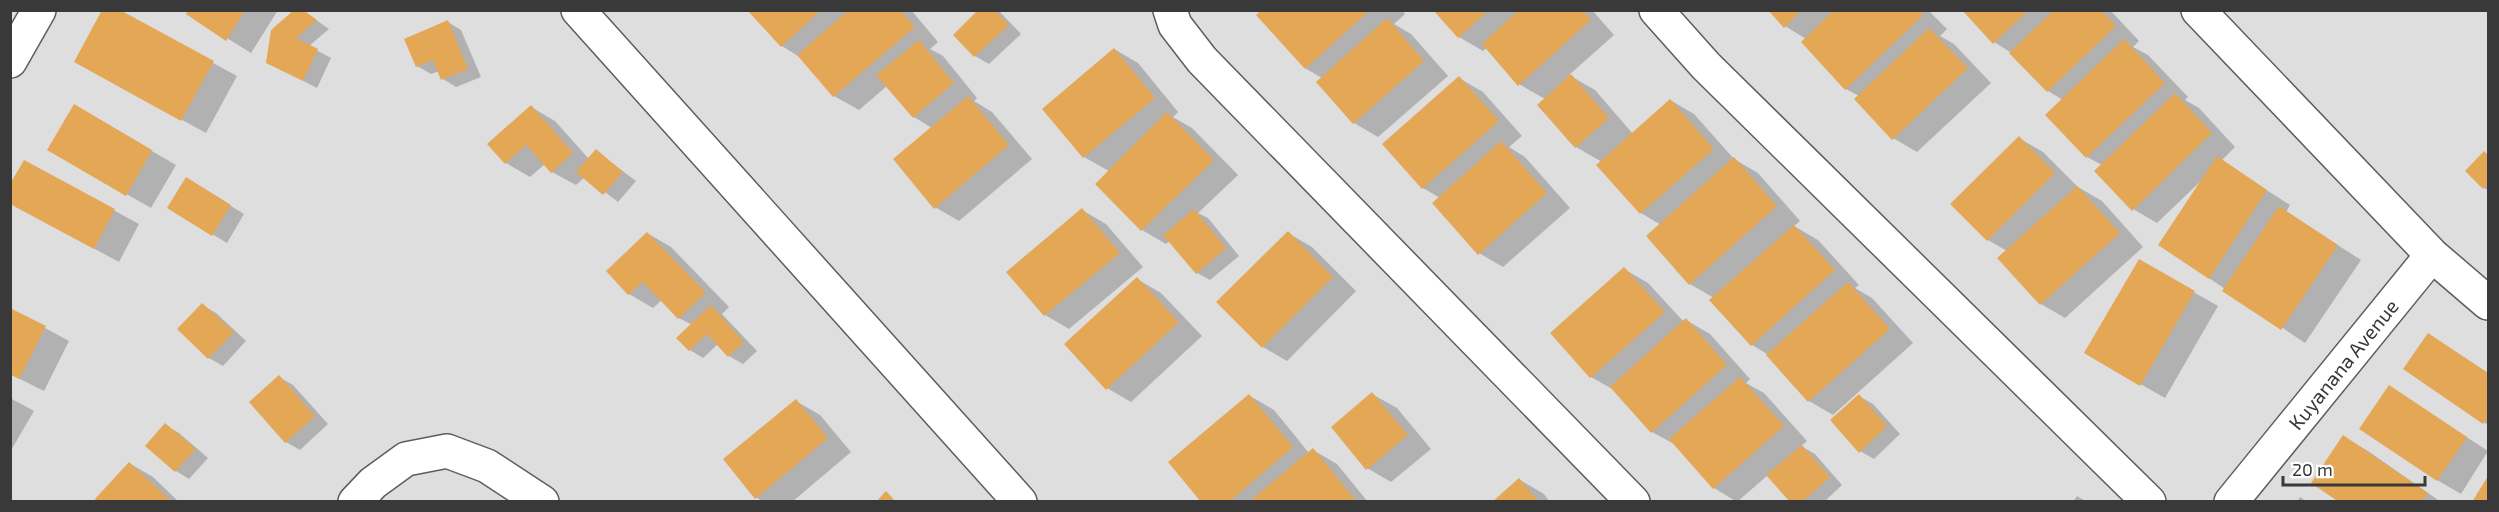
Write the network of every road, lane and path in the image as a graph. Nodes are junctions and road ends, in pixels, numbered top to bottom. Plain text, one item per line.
1 (39, 10) edge
2 (578, 10) edge
3 (1170, 10) edge
4 (1656, 10) edge
5 (2198, 10) edge
6 (10, 60) edge
7 (2432, 255) junction
8 (2488, 303) edge
9 (355, 501) edge
10 (542, 501) edge
11 (1020, 501) edge
12 (1633, 501) edge
13 (2149, 501) edge
14 (2231, 501) edge

1 - 6 street
2 - 11 street
3 - 12 street
4 - 13 street
5 - 7 street
7 - 8 street
7 - 14 street, Kuyanana Avenue
9 - 10 street

